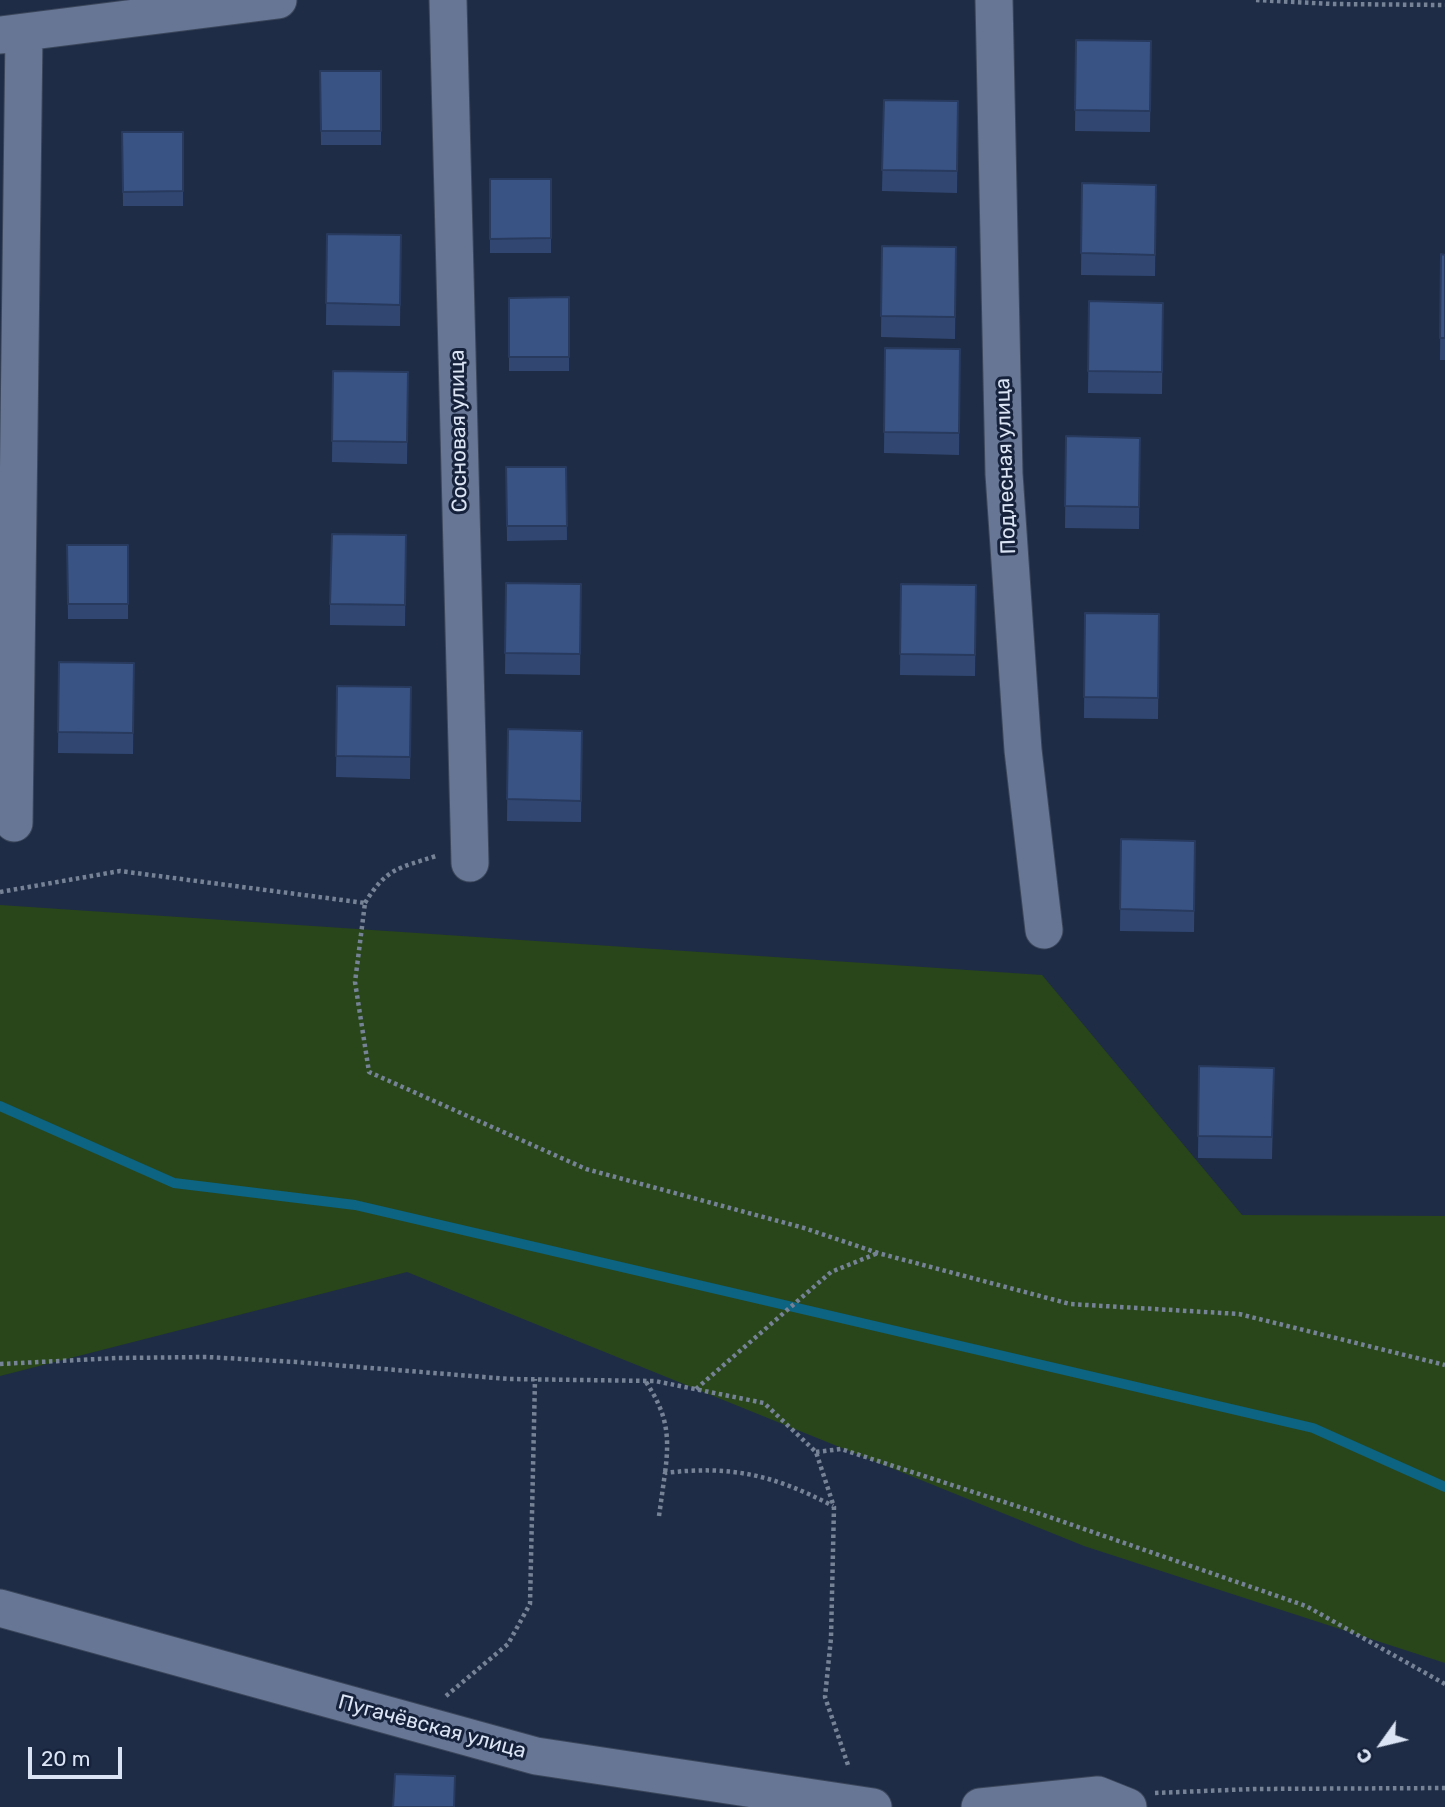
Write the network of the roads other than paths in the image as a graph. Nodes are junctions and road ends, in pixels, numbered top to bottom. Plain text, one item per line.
1 (278, 0) edge
2 (448, 0) edge
3 (994, 0) edge
4 (12, 34) edge
5 (14, 823) dead end
6 (470, 854) road end
7 (1044, 930) dead end
8 (0, 1608) edge
9 (1139, 1800) edge
10 (868, 1806) edge
11 (980, 1807) edge

1 - 4 street
2 - 6 street, Сосновая улица
3 - 7 street, Подлесная улица
4 - 5 street
8 - 10 street, Пугачёвская улица
9 - 11 street

